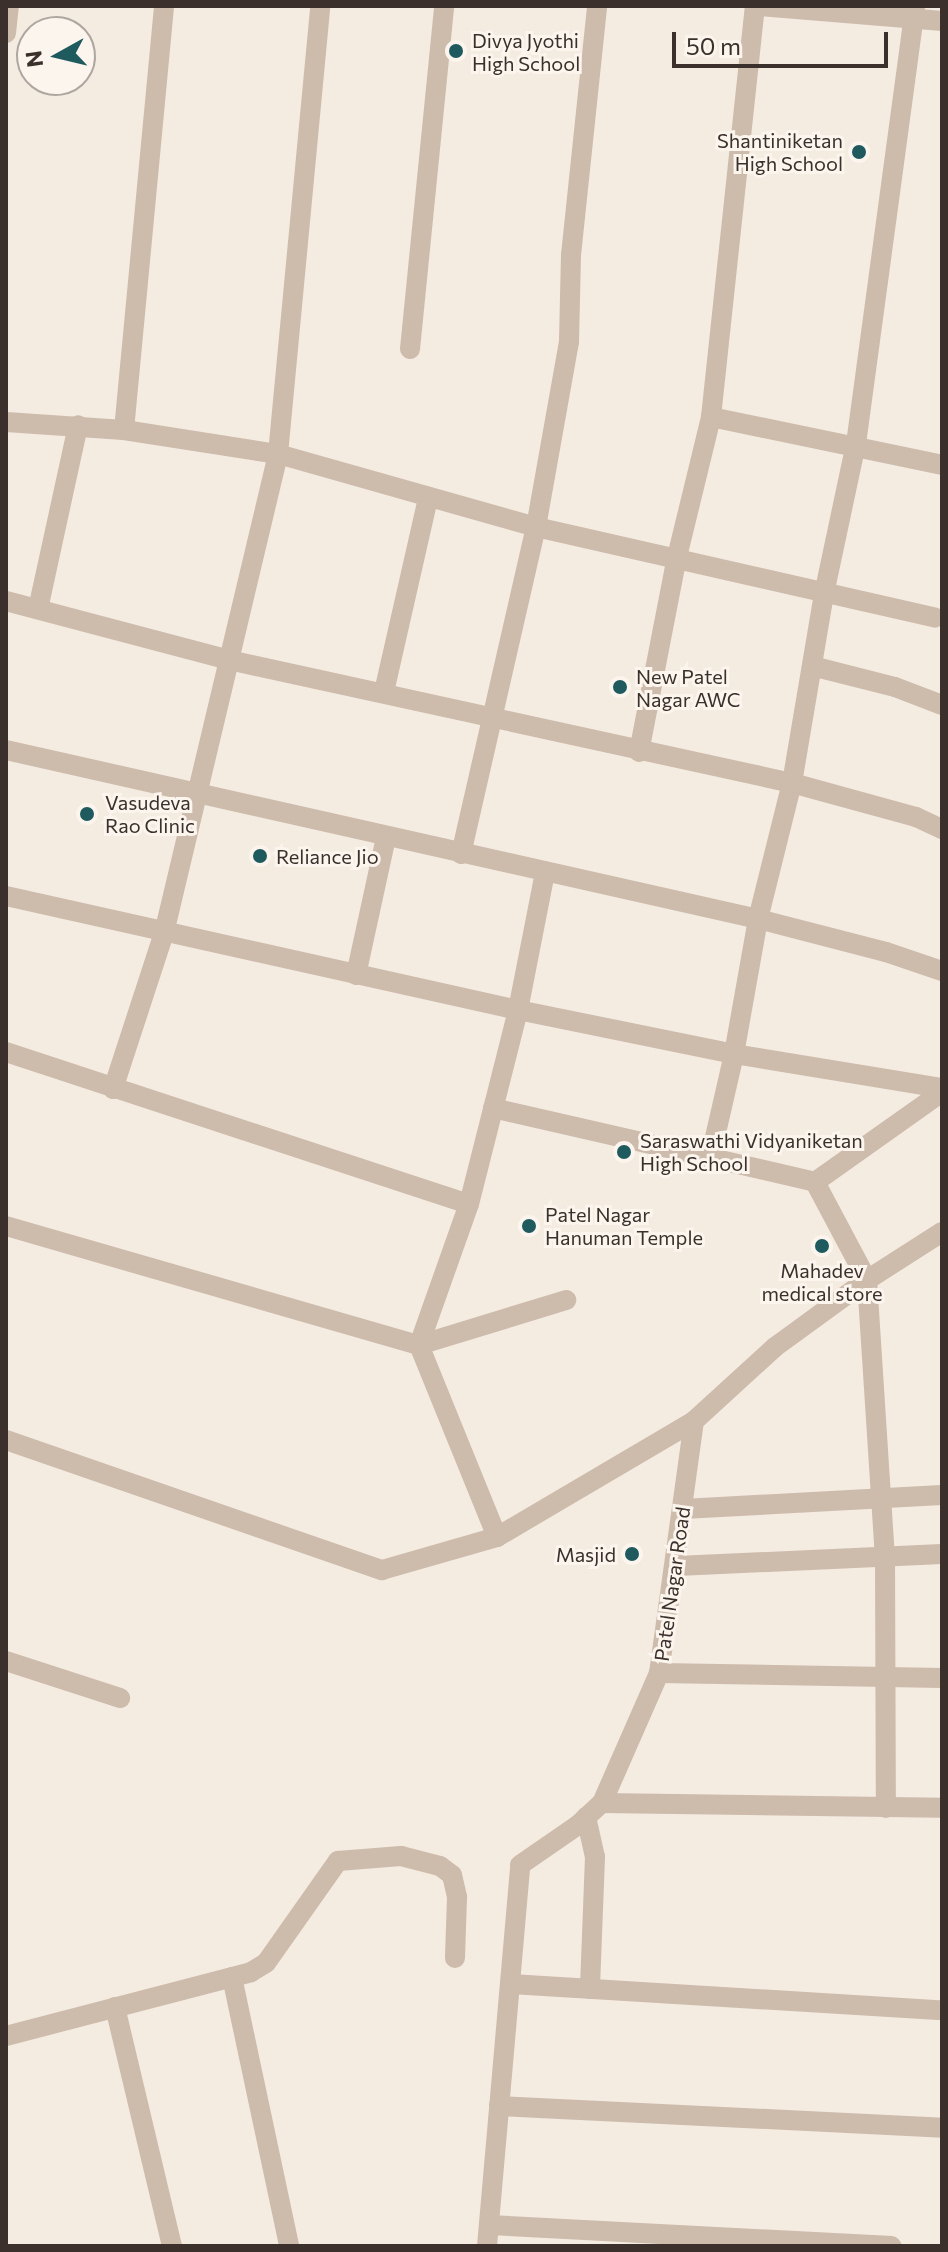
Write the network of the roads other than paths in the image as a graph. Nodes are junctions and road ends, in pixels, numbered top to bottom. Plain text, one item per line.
1 (9, 6) edge
2 (164, 6) edge
3 (320, 6) edge
4 (444, 6) edge
5 (597, 6) edge
6 (758, 6) edge
7 (915, 12) edge
8 (942, 21) edge
9 (6, 33) edge
10 (410, 349) dead end
11 (711, 417) junction
12 (6, 422) edge
13 (78, 425) junction
14 (124, 430) junction
15 (856, 444) junction
16 (278, 454) junction
17 (942, 465) edge
18 (428, 498) junction
19 (536, 527) junction
20 (676, 561) junction
21 (824, 594) junction
22 (6, 601) edge
23 (38, 609) junction
24 (935, 618) dead end
25 (229, 660) junction
26 (812, 666) junction
27 (384, 692) junction
28 (942, 705) edge
29 (491, 715) junction
30 (6, 750) edge
31 (639, 752) junction
32 (792, 783) junction
33 (200, 796) junction
34 (942, 829) edge
35 (386, 837) junction
36 (461, 854) junction
37 (545, 873) junction
38 (6, 896) edge
39 (758, 919) junction
40 (164, 933) junction
41 (942, 971) edge
42 (356, 975) junction
43 (518, 1010) junction
44 (6, 1052) edge
45 (734, 1054) junction
46 (113, 1089) junction
47 (942, 1090) edge
48 (493, 1108) junction
49 (710, 1159) junction
50 (815, 1182) junction
51 (469, 1204) junction
52 (6, 1226) edge
53 (942, 1232) edge
54 (867, 1280) junction
55 (566, 1300) dead end
56 (419, 1345) junction
57 (694, 1421) junction
58 (6, 1440) edge
59 (942, 1495) edge
60 (881, 1498) junction
61 (683, 1509) junction
62 (497, 1537) junction
63 (942, 1554) edge
64 (885, 1557) junction
65 (677, 1566) junction
66 (6, 1661) edge
67 (659, 1673) junction
68 (883, 1675) junction
69 (942, 1678) edge
70 (120, 1698) dead end
71 (886, 1808) junction
72 (942, 1808) edge
73 (594, 1810) junction
74 (455, 1958) dead end
75 (232, 1977) junction
76 (511, 1984) junction
77 (590, 1989) junction
78 (115, 2007) junction
79 (942, 2010) edge
80 (6, 2036) edge
81 (499, 2106) junction
82 (942, 2128) edge
83 (489, 2225) junction
84 (630, 2238) edge
85 (761, 2242) edge
86 (172, 2246) edge
87 (289, 2246) edge
88 (487, 2246) edge
89 (891, 2246) edge

1 - 9 street
2 - 14 street
3 - 16 street
4 - 10 street
5 - 19 street
6 - 7 street
6 - 11 street
7 - 8 street
7 - 15 street
11 - 15 street
11 - 20 street
12 - 13 street
13 - 14 street
13 - 23 street
14 - 16 street
15 - 17 street
15 - 21 street
16 - 18 street
16 - 25 street
18 - 19 street
18 - 27 street
19 - 20 street
19 - 29 street
20 - 21 street
20 - 31 street
21 - 24 street
21 - 26 street
22 - 23 street
23 - 25 street
25 - 27 street
25 - 33 street
26 - 28 street
26 - 32 street
27 - 29 street
29 - 31 street
29 - 36 street
30 - 33 street
31 - 32 street
32 - 34 street
32 - 39 street
33 - 35 street
33 - 40 street
35 - 36 street
35 - 42 street
36 - 37 street
37 - 39 street
37 - 43 street
38 - 40 street
39 - 41 street
39 - 45 street
40 - 42 street
40 - 46 street
42 - 43 street
43 - 45 street
43 - 48 street
44 - 46 street
45 - 47 street
45 - 49 street
46 - 51 street
47 - 50 street
48 - 49 street
48 - 51 street
49 - 50 street
50 - 54 street
51 - 56 street
52 - 56 street
53 - 54 street
54 - 57 street
54 - 60 street
55 - 56 street
56 - 62 street
57 - 61 street, Patel Nagar Road
57 - 62 street
58 - 62 street
59 - 60 street
60 - 61 street
60 - 64 street
61 - 65 street, Patel Nagar Road
63 - 64 street
64 - 65 street
64 - 68 street
65 - 67 street, Patel Nagar Road
66 - 70 street
67 - 68 street
67 - 73 street, Patel Nagar Road
68 - 69 street
68 - 71 street
71 - 72 street
71 - 73 street
73 - 76 street
73 - 77 street
74 - 75 street
75 - 78 street
75 - 87 street
76 - 77 street
76 - 81 street
77 - 79 street
78 - 80 street
78 - 86 street
81 - 82 street
81 - 83 street
83 - 84 street
83 - 88 street
84 - 85 street
85 - 89 street

